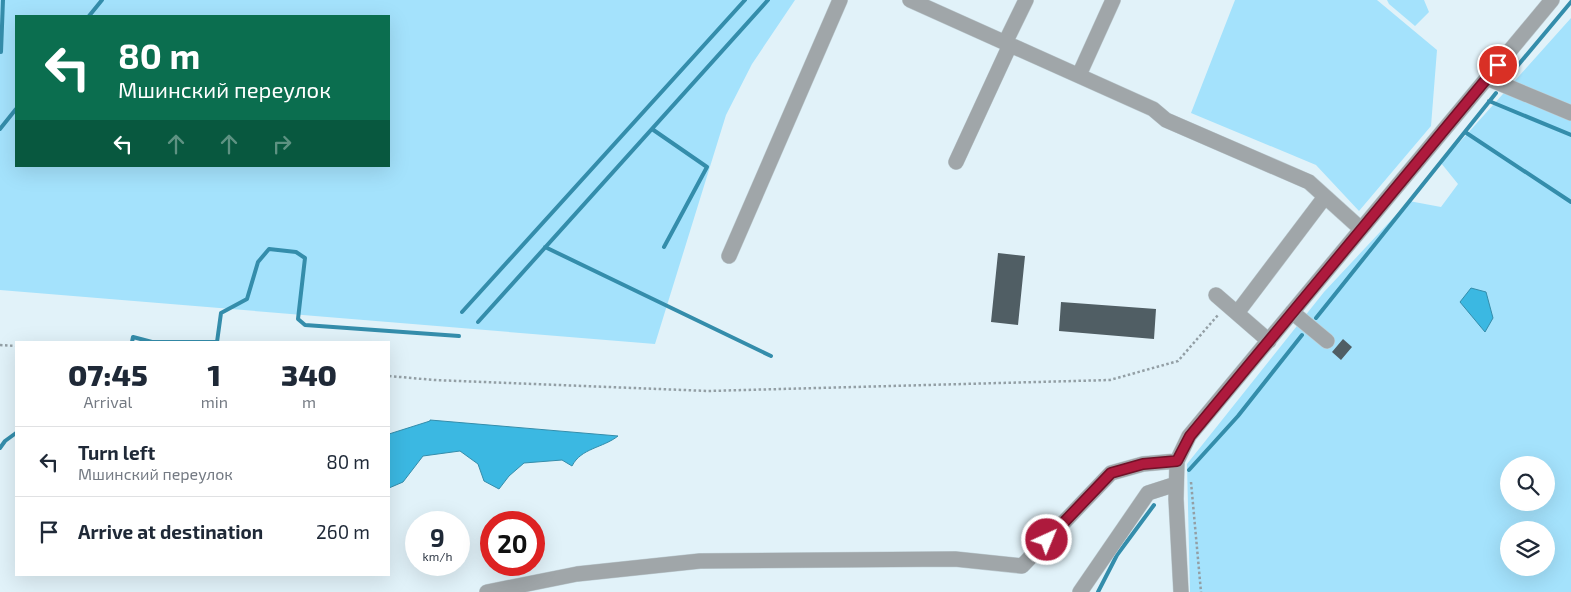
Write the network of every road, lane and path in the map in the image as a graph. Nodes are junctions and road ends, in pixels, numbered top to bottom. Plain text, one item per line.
1 (840, 0) edge
2 (910, 0) edge
3 (1026, 0) edge
4 (1113, 0) edge
5 (1552, 0) edge
6 (934, 5) edge
7 (1008, 44) junction
8 (1078, 76) junction
9 (1487, 78) junction
10 (1571, 113) edge
11 (956, 162) dead end
12 (1321, 202) dead end
13 (1361, 229) junction
14 (729, 256) dead end
15 (1227, 304) junction
16 (1292, 312) junction
17 (1269, 341) junction
18 (1327, 341) dead end
19 (0, 345) edge
20 (15, 346) edge
21 (390, 376) edge
22 (1177, 473) junction
23 (487, 592) edge
24 (1080, 592) edge
25 (1181, 592) edge
26 (1201, 592) edge

1 - 14 street
2 - 6 street
3 - 7 street
4 - 8 street
5 - 9 street
6 - 7 street
7 - 8 street
7 - 11 street
8 - 13 street
9 - 10 street
9 - 13 street
12 - 15 street
13 - 16 street
15 - 17 street
15 - 21 path
16 - 17 street
16 - 18 street
17 - 22 street
19 - 20 path
22 - 23 street
22 - 24 street
22 - 25 street
22 - 26 path

